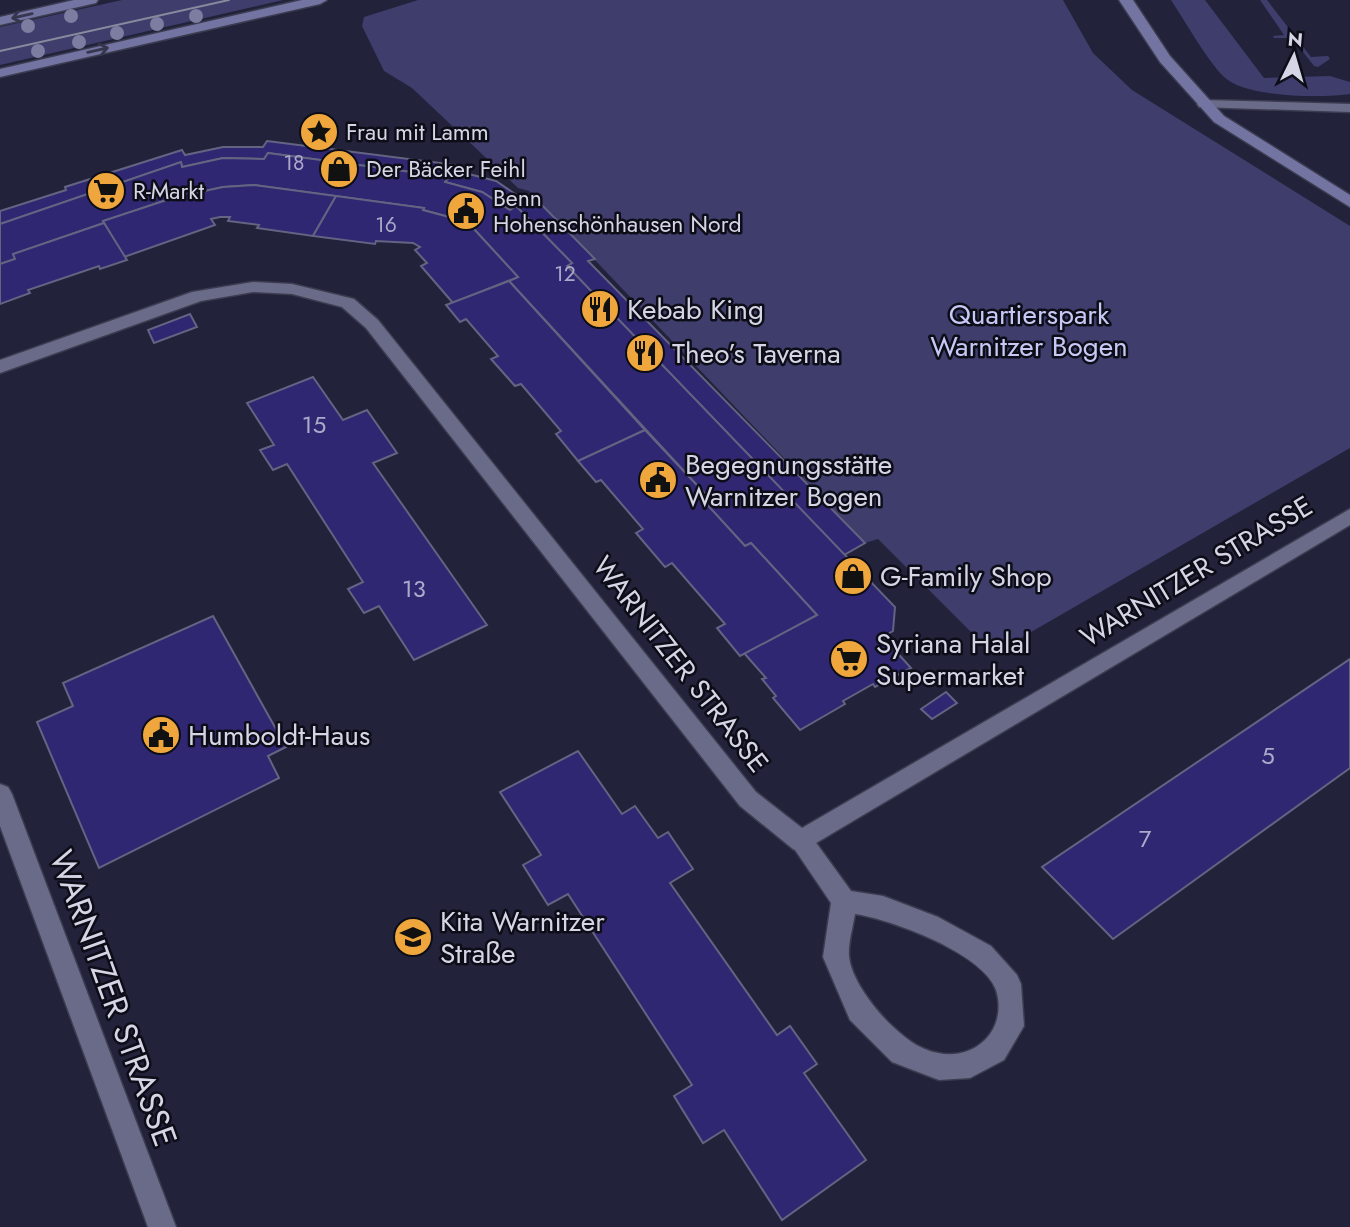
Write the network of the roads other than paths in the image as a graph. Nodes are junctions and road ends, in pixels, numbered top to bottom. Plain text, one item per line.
1 (91, 0) edge
2 (320, 0) edge
3 (1126, 0) edge
4 (0, 21) edge
5 (0, 73) edge
6 (1204, 104) junction
7 (1350, 108) edge
8 (1350, 202) edge
9 (0, 367) edge
10 (1350, 516) edge
11 (0, 794) edge
12 (801, 841) junction
13 (844, 901) junction
14 (162, 1227) edge

1 -> 4 main road
5 -> 2 main road
3 - 6 main road
6 - 7 street
6 - 8 main road
9 - 12 street, WARNITZER STRASSE
10 - 12 street, WARNITZER STRASSE
11 - 14 street, WARNITZER STRASSE
12 - 13 street
13 - 13 street

